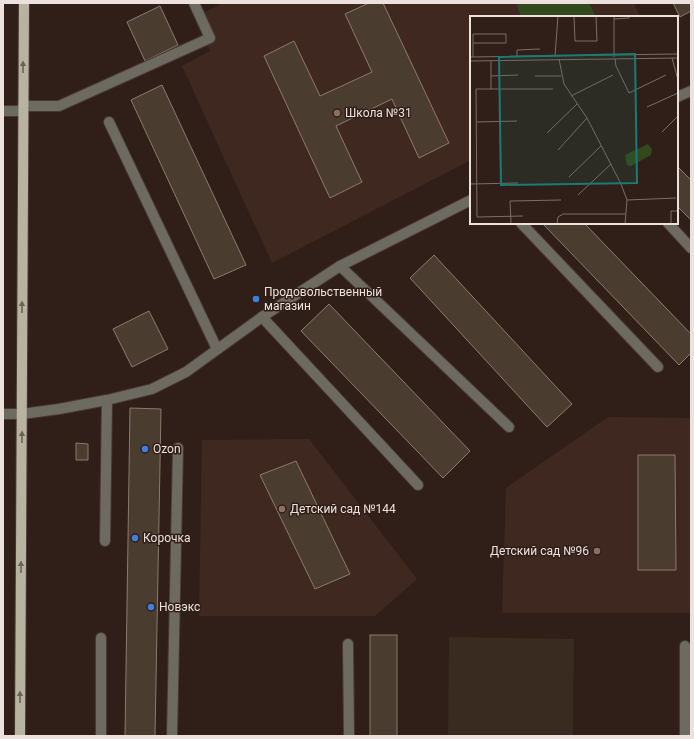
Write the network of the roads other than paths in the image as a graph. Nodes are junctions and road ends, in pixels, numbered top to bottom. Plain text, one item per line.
1 (24, 3) edge
2 (194, 3) edge
3 (691, 91) edge
4 (678, 97) edge
5 (23, 109) junction
6 (3, 111) edge
7 (109, 122) dead end
8 (470, 201) edge
9 (522, 224) edge
10 (669, 224) edge
11 (691, 248) edge
12 (340, 266) junction
13 (262, 317) junction
14 (217, 349) junction
15 (658, 367) dead end
16 (107, 400) junction
17 (3, 414) edge
18 (22, 414) junction
19 (509, 427) dead end
20 (178, 448) dead end
21 (418, 485) dead end
22 (105, 541) dead end
23 (101, 638) dead end
24 (348, 644) dead end
25 (685, 646) dead end
26 (20, 736) edge
27 (101, 736) edge
28 (172, 736) edge
29 (349, 736) edge
30 (685, 736) edge

5 -> 1 main road
2 - 5 street
3 - 4 street
5 - 6 street
18 -> 5 main road
7 - 14 street
8 - 12 street
9 - 15 street
10 - 11 street
12 - 13 street
12 - 19 street
13 - 14 street
13 - 21 street
14 - 16 street
16 - 18 street
16 - 22 street
17 - 18 street
26 -> 18 main road
20 - 28 street
23 - 27 street
24 - 29 street
25 - 30 street

